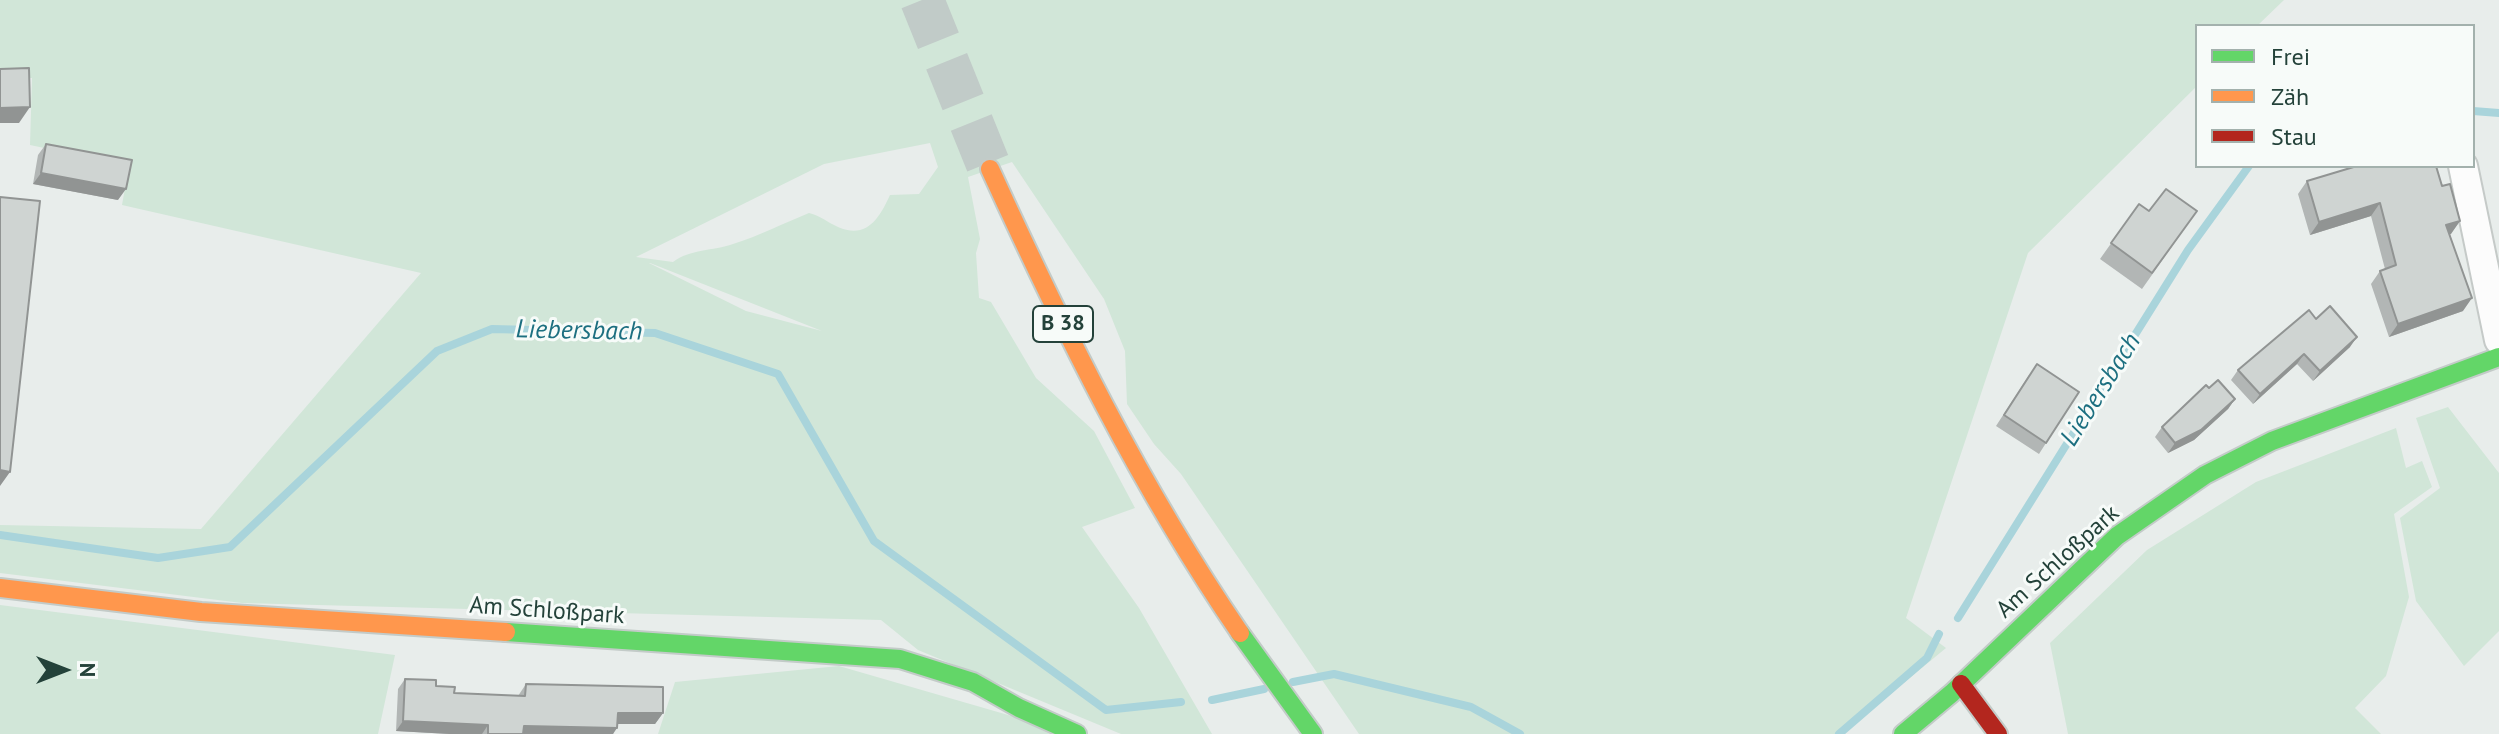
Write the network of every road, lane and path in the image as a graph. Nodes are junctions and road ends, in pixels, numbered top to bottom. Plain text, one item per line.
1 (2463, 168) edge
2 (990, 169) tunnel mouth
3 (2499, 340) edge
4 (2499, 357) edge
5 (0, 588) edge
6 (1955, 696) junction
7 (1077, 734) edge
8 (1313, 734) edge
9 (1903, 734) edge
10 (1998, 734) edge

1 - 3 street
2 - 8 street, B 38
4 - 6 street, Am Schloßpark
5 - 7 street, Am Schloßpark
6 - 9 street, Am Schloßpark
6 - 10 street

